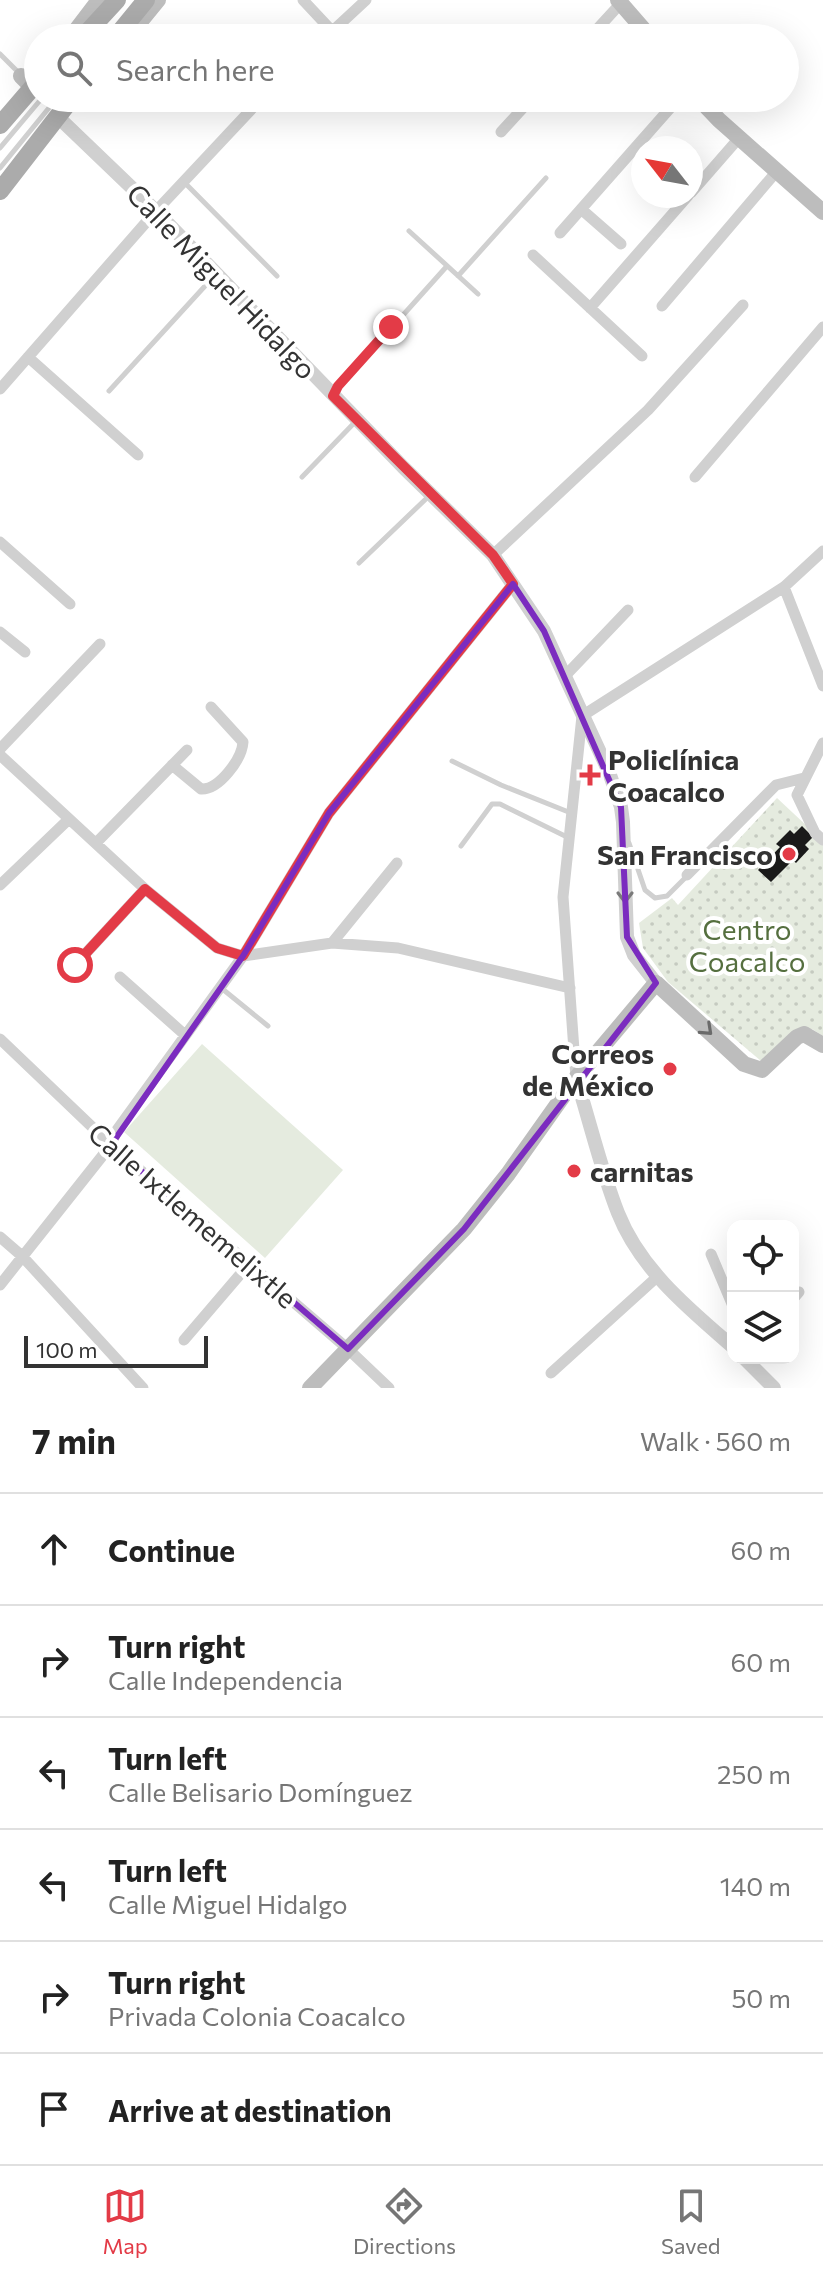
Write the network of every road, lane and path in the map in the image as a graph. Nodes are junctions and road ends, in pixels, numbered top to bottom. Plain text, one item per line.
1 (99, 0) edge
2 (138, 0) edge
3 (146, 0) edge
4 (158, 0) edge
5 (303, 0) edge
6 (366, 0) edge
7 (620, 2) edge
8 (120, 3) edge
9 (140, 21) junction
10 (81, 24) edge
11 (114, 24) edge
12 (118, 24) edge
13 (120, 24) edge
14 (132, 24) edge
15 (143, 24) edge
16 (320, 24) edge
17 (340, 24) edge
18 (601, 24) edge
19 (639, 24) edge
20 (0, 54) edge
21 (24, 75) edge
22 (24, 96) edge
23 (24, 103) edge
24 (46, 112) edge
25 (62, 112) edge
26 (249, 112) edge
27 (519, 112) edge
28 (667, 112) edge
29 (712, 112) edge
30 (58, 117) junction
31 (0, 125) edge
32 (501, 132) dead end
33 (739, 138) junction
34 (0, 148) edge
35 (0, 168) edge
36 (777, 171) junction
37 (546, 178) dead end
38 (703, 179) edge
39 (184, 182) junction
40 (0, 191) edge
41 (678, 208) edge
42 (581, 209) junction
43 (156, 211) junction
44 (823, 212) edge
45 (409, 231) dead end
46 (560, 233) dead end
47 (621, 244) dead end
48 (533, 255) dead end
49 (447, 266) junction
50 (216, 274) junction
51 (277, 276) dead end
52 (458, 276) junction
53 (478, 294) dead end
54 (743, 305) dead end
55 (662, 306) dead end
56 (590, 308) junction
57 (823, 327) edge
58 (642, 356) dead end
59 (28, 357) junction
60 (0, 389) edge
61 (109, 391) dead end
62 (333, 396) junction
63 (357, 420) junction
64 (138, 455) dead end
65 (302, 477) dead end
66 (695, 477) dead end
67 (430, 494) junction
68 (0, 542) edge
69 (823, 551) edge
70 (493, 555) junction
71 (359, 563) dead end
72 (513, 584) junction
73 (784, 587) junction
74 (70, 604) dead end
75 (628, 610) dead end
76 (0, 632) edge
77 (100, 644) dead end
78 (25, 652) dead end
79 (565, 676) junction
80 (823, 686) edge
81 (211, 707) dead end
82 (582, 716) junction
83 (823, 743) edge
84 (187, 750) dead end
85 (0, 752) edge
86 (452, 761) dead end
87 (172, 765) junction
88 (804, 778) junction
89 (572, 813) junction
90 (69, 819) junction
91 (623, 823) junction
92 (568, 837) junction
93 (823, 840) edge
94 (96, 843) junction
95 (461, 846) dead end
96 (397, 863) dead end
97 (687, 875) joint
98 (0, 885) edge
99 (145, 889) junction
100 (332, 943) junction
101 (243, 956) junction
102 (75, 965) dead end
103 (120, 977) dead end
104 (656, 983) junction
105 (220, 987) junction
106 (570, 988) junction
107 (268, 1026) dead end
108 (185, 1035) junction
109 (0, 1039) edge
110 (823, 1045) edge
111 (576, 1078) junction
112 (111, 1145) junction
113 (0, 1237) edge
114 (711, 1254) dead end
115 (22, 1256) junction
116 (249, 1264) junction
117 (657, 1277) junction
118 (0, 1285) edge
119 (727, 1292) edge
120 (184, 1340) dead end
121 (727, 1342) edge
122 (348, 1349) junction
123 (750, 1364) edge
124 (551, 1373) dead end
125 (143, 1388) edge
126 (310, 1388) edge
127 (389, 1388) edge
128 (774, 1388) edge

1 - 10 main road
2 - 12 lane
3 - 13 main road
4 - 9 main road
5 - 16 street
6 - 17 street
7 - 18 street
7 - 19 main road
8 - 11 main road
9 - 14 main road
9 - 15 lane
20 - 21 lane
22 - 31 main road
23 - 34 lane
24 - 35 lane
25 - 30 main road
26 - 39 street
27 - 32 street
28 - 42 street
29 - 33 main road
30 - 40 main road
30 - 43 street, Calle Miguel Hidalgo
33 - 36 main road
33 - 38 street
36 - 44 main road
36 - 55 street
37 - 52 lane
39 - 43 street
39 - 51 lane
41 - 56 street
42 - 46 street
42 - 47 street
43 - 50 street, Calle Miguel Hidalgo
43 - 59 street
45 - 49 lane
48 - 56 street
49 - 52 lane
49 - 62 lane
50 - 61 lane
50 - 62 street, Calle Miguel Hidalgo
52 - 53 lane
54 - 70 street
56 - 58 street
57 - 66 street
59 - 60 street
59 - 64 street
62 - 63 street, Calle Miguel Hidalgo
63 - 65 lane
63 - 67 street, Calle Miguel Hidalgo
67 - 70 street, Calle Miguel Hidalgo
67 - 71 lane
68 - 74 street
69 - 73 street
70 - 72 street, Calle Miguel Hidalgo
72 - 79 street, Calle Miguel Hidalgo
72 - 101 street
73 - 80 street
73 - 82 street
75 - 79 street
76 - 78 street
77 - 85 street
79 - 82 street, Calle Miguel Hidalgo
81 - 87 street
82 - 89 street
82 - 91 street, Calle Miguel Hidalgo
83 - 88 street
84 - 87 street
85 - 90 street
86 - 89 lane
87 - 94 street
88 - 93 street
88 - 97 street
89 - 92 street
90 - 94 street
90 - 98 street
91 - 97 lane
91 -> 104 street, Calle Miguel Hidalgo
92 - 95 lane
92 - 106 street
94 - 99 street
96 - 100 street
99 - 101 street
99 - 102 street
100 - 101 street
100 - 106 street
101 - 105 street
103 - 108 street
104 -> 110 main road
104 - 111 main road
105 - 107 lane
105 - 108 street
106 - 111 street
108 - 112 street
109 - 112 street, Calle Ixtlememelixtle
111 - 117 street
111 - 122 main road
112 - 115 street
112 - 116 street, Calle Ixtlememelixtle
113 - 115 street
114 - 119 street
115 - 118 street
115 - 125 street
116 - 120 street
116 - 122 street, Calle Ixtlememelixtle
117 - 121 street
117 - 124 street
122 - 126 main road
122 - 127 street, Calle Ixtlememelixtle
123 - 128 street

